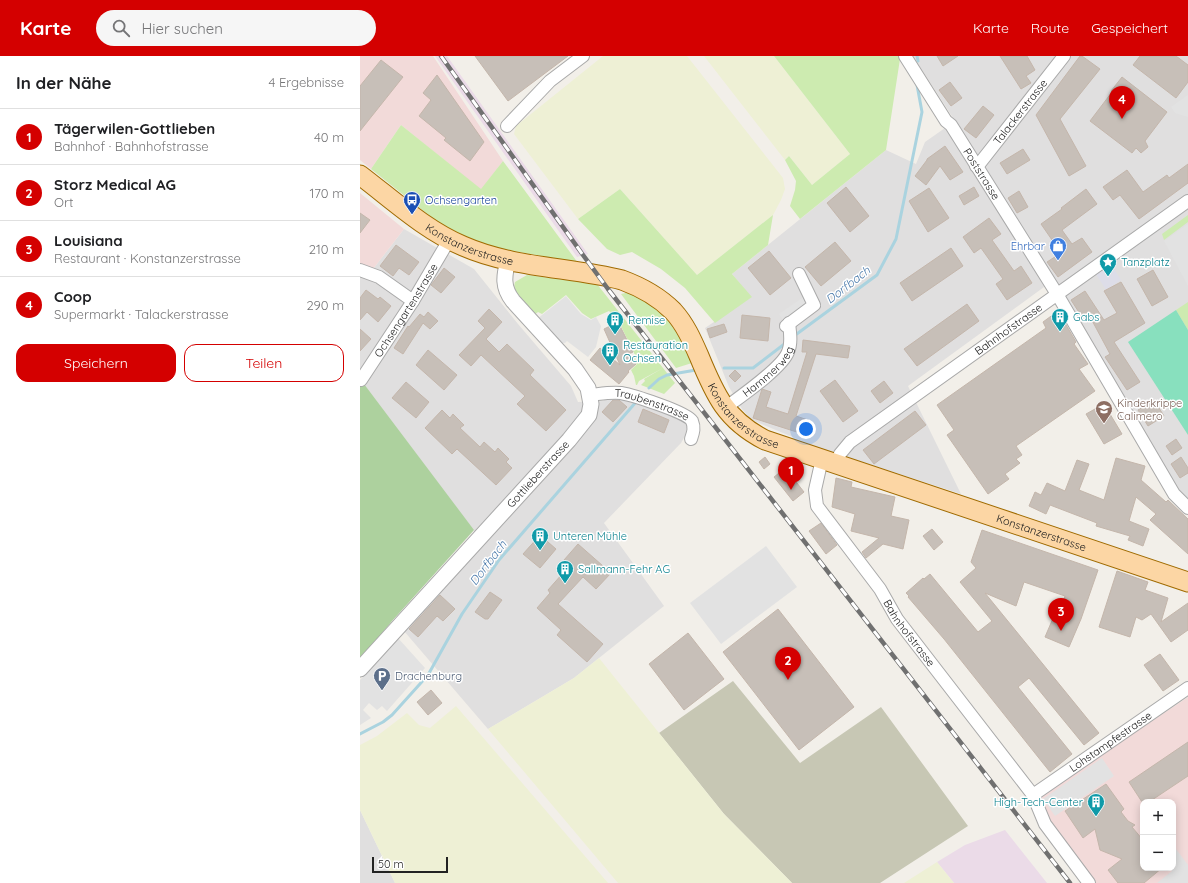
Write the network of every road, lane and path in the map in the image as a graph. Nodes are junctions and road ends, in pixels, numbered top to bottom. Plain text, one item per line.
1 (583, 56) edge
2 (905, 56) edge
3 (1064, 56) edge
4 (507, 126) dead end
5 (976, 166) junction
6 (360, 175) edge
7 (1188, 201) edge
8 (450, 240) junction
9 (508, 260) junction
10 (360, 270) edge
11 (799, 274) dead end
12 (1057, 294) junction
13 (413, 301) junction
14 (361, 380) dead end
15 (590, 395) junction
16 (725, 408) junction
17 (691, 439) dead end
18 (829, 461) junction
19 (1188, 508) edge
20 (1188, 582) edge
21 (360, 669) edge
22 (1188, 688) edge
23 (1033, 795) junction
24 (1089, 883) edge

1 - 4 street
2 - 5 street, Poststrasse
3 - 5 street, Talackerstrasse
5 - 12 street, Poststrasse
6 - 8 main road, Konstanzerstrasse
7 - 12 street, Bahnhofstrasse
8 - 9 main road, Konstanzerstrasse
8 - 13 street, Ochsengartenstrasse
9 - 15 street
9 - 16 main road, Konstanzerstrasse
10 - 13 street
11 - 16 street, Hammerweg
12 - 18 street, Bahnhofstrasse
12 - 19 street, Poststrasse
13 - 14 street, Ochsengartenstrasse
15 - 17 street, Traubenstrasse
15 - 21 street, Gottlieberstrasse
16 - 18 main road, Konstanzerstrasse
18 - 20 main road, Konstanzerstrasse
18 - 23 street, Bahnhofstrasse
22 - 23 street, Lohstampfestrasse
23 - 24 street, Bahnhofstrasse

